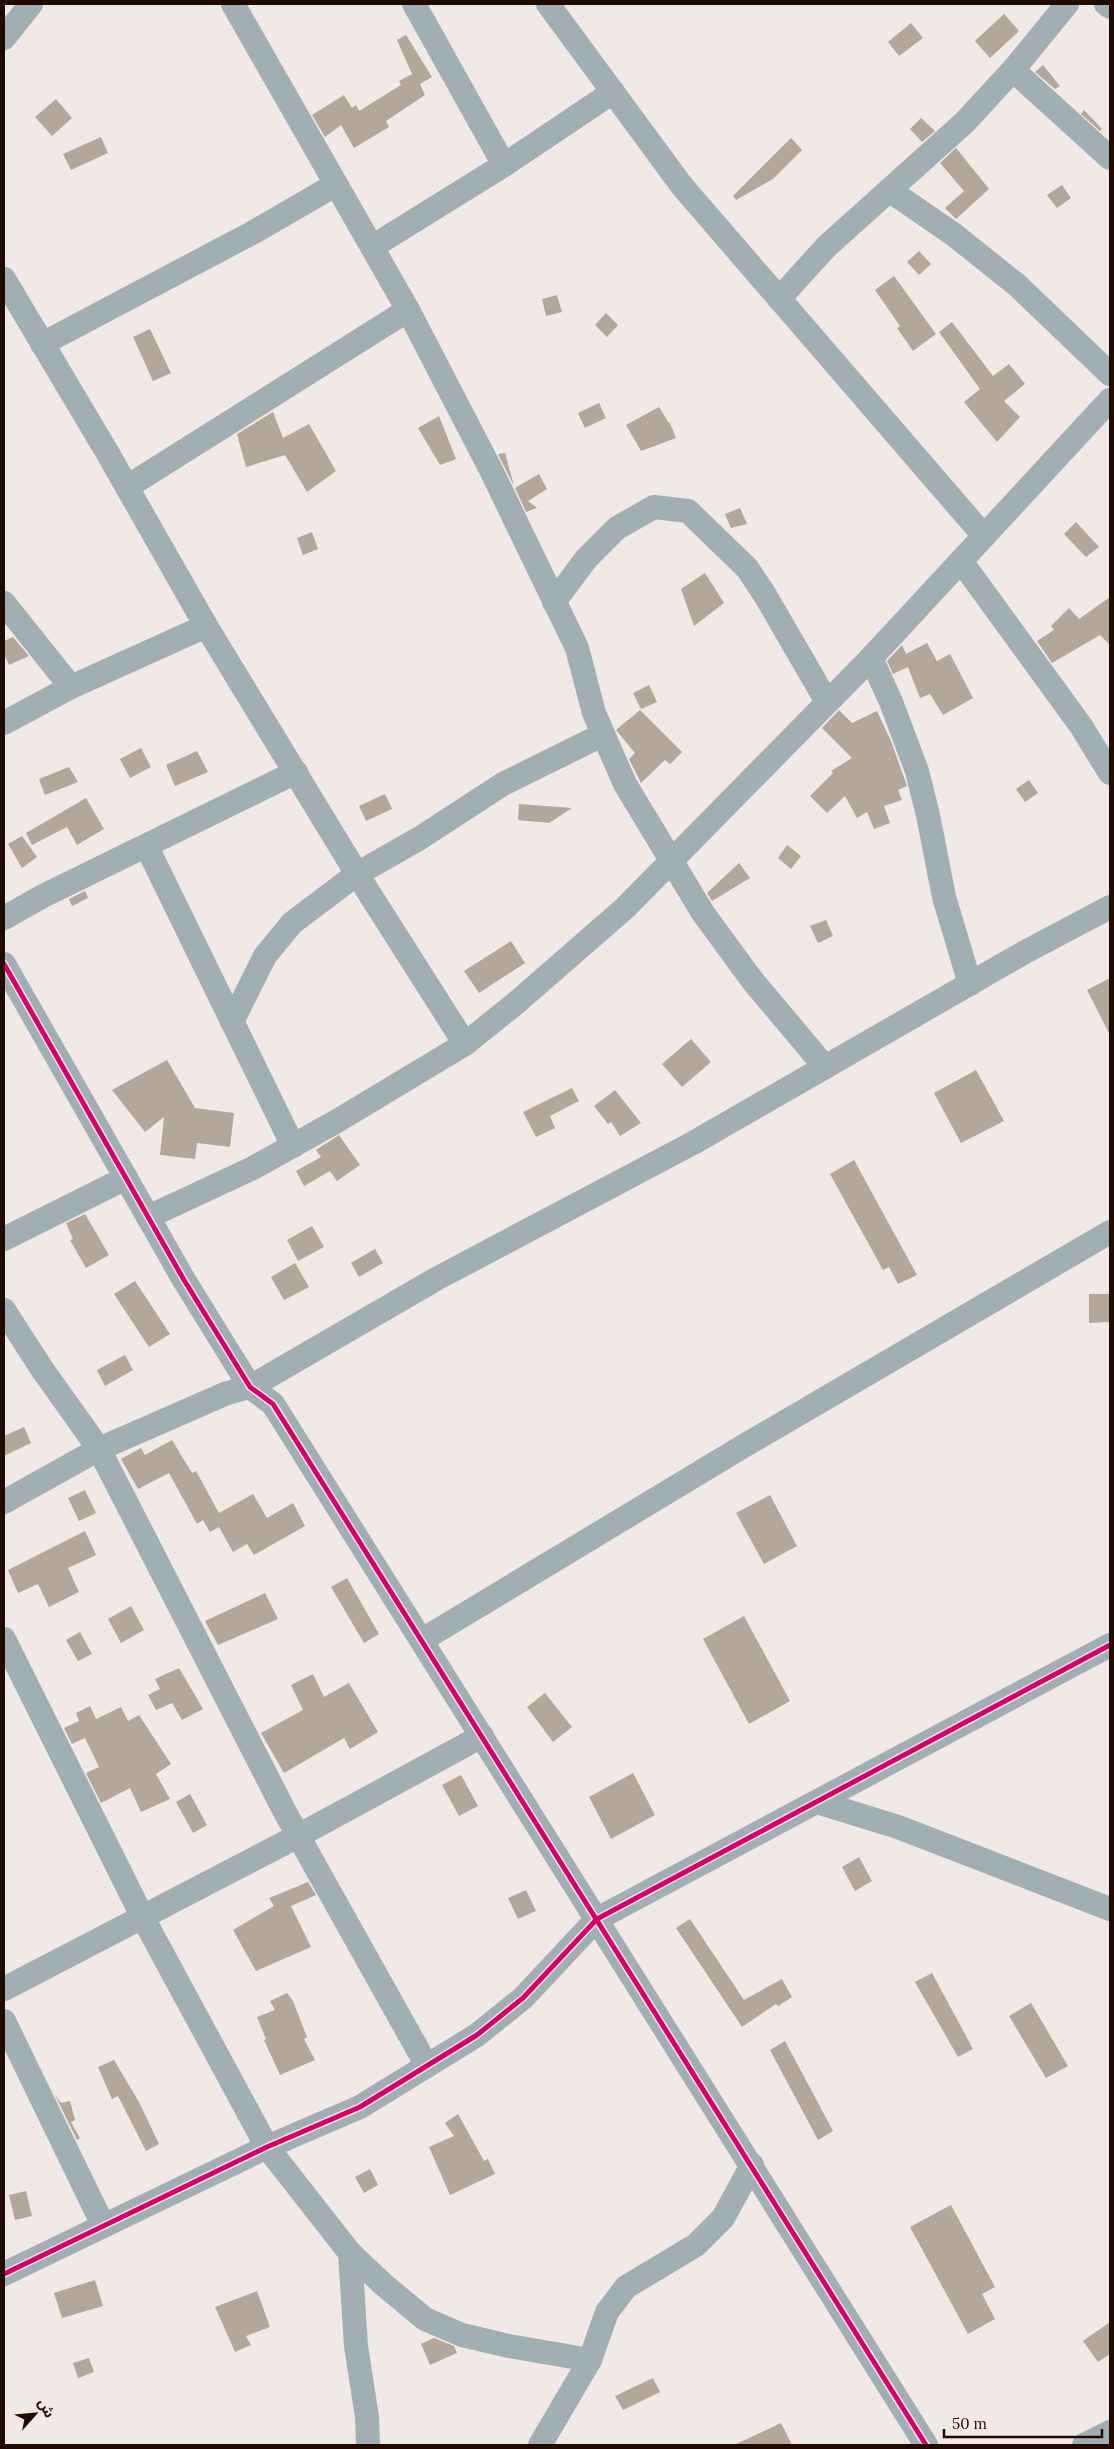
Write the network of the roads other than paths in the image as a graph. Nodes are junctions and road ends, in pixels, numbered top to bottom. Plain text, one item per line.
1 (31, 4) edge
2 (233, 4) edge
3 (414, 4) edge
4 (548, 4) edge
5 (1066, 4) edge
6 (1106, 4) edge
7 (1110, 6) edge
8 (4, 38) edge
9 (1013, 70) junction
10 (613, 92) junction
11 (1110, 158) edge
12 (504, 165) junction
13 (335, 185) junction
14 (889, 190) junction
15 (372, 247) junction
16 (4, 279) edge
17 (779, 299) junction
18 (408, 310) junction
19 (42, 344) junction
20 (1110, 374) edge
21 (1109, 402) edge
22 (127, 487) junction
23 (984, 536) junction
24 (961, 561) junction
25 (554, 602) junction
26 (4, 603) edge
27 (206, 626) junction
28 (871, 658) junction
29 (71, 687) junction
30 (827, 702) junction
31 (4, 723) edge
32 (602, 734) junction
33 (296, 772) junction
34 (1110, 773) edge
35 (147, 847) junction
36 (670, 862) junction
37 (357, 874) junction
38 (1110, 907) edge
39 (4, 918) edge
40 (4, 964) edge
41 (970, 984) junction
42 (232, 1022) junction
43 (465, 1044) junction
44 (825, 1067) junction
45 (293, 1146) junction
46 (126, 1178) junction
47 (148, 1216) junction
48 (1110, 1232) edge
49 (4, 1239) edge
50 (4, 1310) edge
51 (250, 1387) junction
52 (99, 1449) junction
53 (4, 1502) edge
54 (4, 1639) edge
55 (422, 1640) junction
56 (1110, 1645) edge
57 (482, 1736) junction
58 (817, 1802) junction
59 (298, 1836) junction
60 (1110, 1910) edge
61 (142, 1916) junction
62 (597, 1919) junction
63 (4, 1989) edge
64 (4, 2021) edge
65 (427, 2066) junction
66 (267, 2146) junction
67 (752, 2165) junction
68 (103, 2225) junction
69 (350, 2253) junction
70 (4, 2274) edge
71 (590, 2360) junction
72 (1110, 2432) edge
73 (368, 2445) edge
74 (540, 2445) edge
75 (926, 2445) edge
76 (1084, 2445) edge

1 - 8 street
2 - 13 street
3 - 12 street
4 - 10 street
5 - 9 street
6 - 7 street
9 - 11 street
9 - 14 street
10 - 12 street
10 - 17 street
12 - 15 street
13 - 15 street
13 - 19 street
14 - 17 street
14 - 20 street
15 - 18 street
16 - 19 street
17 - 23 street
18 - 22 street
18 - 25 street
19 - 22 street
21 - 23 street
22 - 27 street
23 - 24 street
24 - 28 street
24 - 34 street
25 - 30 street
25 - 32 street
26 - 29 street
27 - 29 street
27 - 33 street
28 - 30 street
28 - 41 street
29 - 31 street
30 - 36 street
32 - 36 street
32 - 37 street
33 - 35 street
33 - 37 street
35 - 39 street
35 - 42 street
36 - 43 street
36 - 44 street
37 - 42 street
37 - 43 street
38 - 41 street
40 - 46 street
41 - 44 street
42 - 45 street
43 - 45 street
44 - 51 street
45 - 47 street
46 - 47 street
46 - 49 street
47 - 51 street
48 - 55 street
50 - 52 street
51 - 52 street
51 - 55 street
52 - 53 street
52 - 59 street
54 - 61 street
55 - 57 street
56 - 58 street
57 - 59 street
57 - 62 street
58 - 60 street
58 - 62 street
59 - 61 street
59 - 65 street
61 - 63 street
61 - 66 street
62 - 65 street
62 - 67 street
64 - 68 street
65 - 66 street
66 - 68 street
66 - 69 street
67 - 71 street
67 - 75 street
68 - 70 street
69 - 71 street
69 - 73 street
71 - 74 street
72 - 76 street

